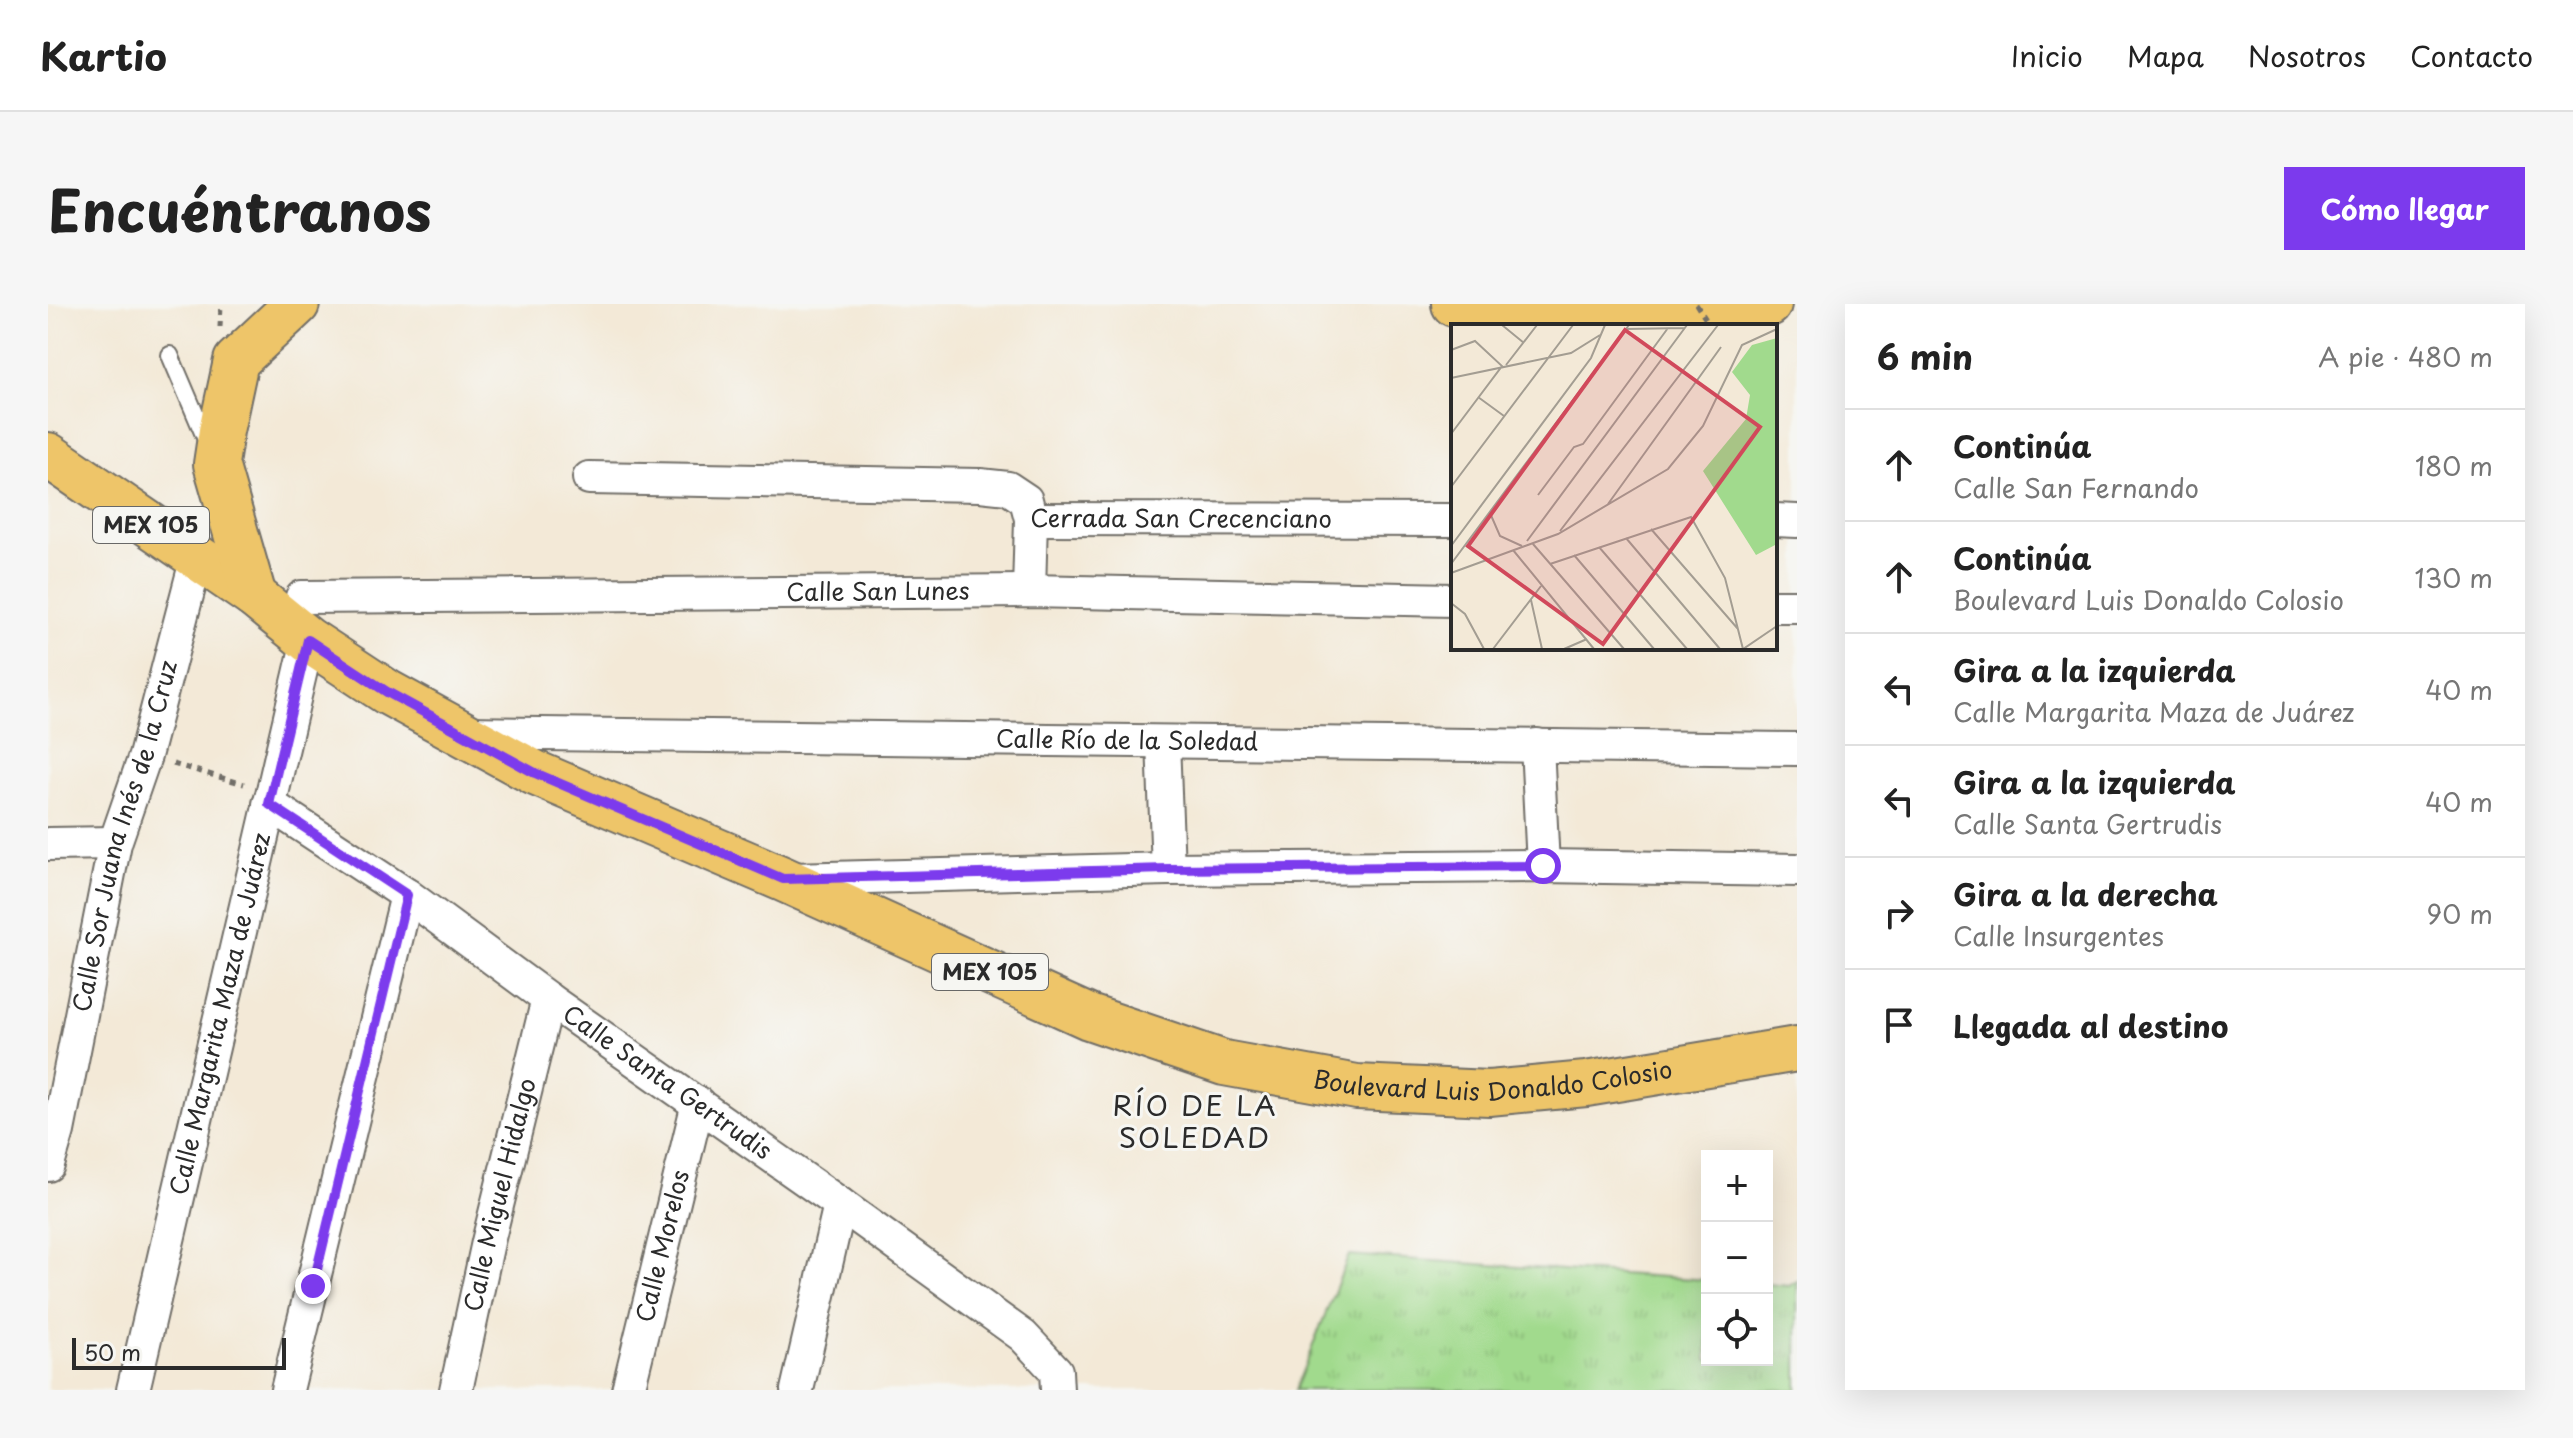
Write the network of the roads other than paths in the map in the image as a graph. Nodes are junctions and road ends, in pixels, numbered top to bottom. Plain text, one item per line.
1 (297, 304) edge
2 (1454, 304) edge
3 (1769, 304) edge
4 (170, 355) dead end
5 (48, 455) edge
6 (216, 464) junction
7 (589, 478) dead end
8 (1031, 519) junction
9 (1451, 520) edge
10 (1777, 520) edge
11 (1797, 521) edge
12 (197, 557) junction
13 (1029, 591) junction
14 (254, 596) junction
15 (302, 597) dead end
16 (1451, 600) edge
17 (308, 640) junction
18 (458, 732) junction
19 (1163, 742) junction
20 (1537, 745) junction
21 (1797, 749) edge
22 (271, 798) junction
23 (115, 843) junction
24 (48, 844) edge
25 (1543, 866) junction
26 (1168, 869) junction
27 (1797, 870) edge
28 (783, 879) junction
29 (407, 895) junction
30 (548, 999) junction
31 (1797, 1049) edge
32 (698, 1103) junction
33 (48, 1165) edge
34 (840, 1204) junction
35 (1056, 1380) edge
36 (133, 1390) edge
37 (287, 1390) edge
38 (456, 1390) edge
39 (628, 1390) edge
40 (797, 1390) edge

1 - 6 main road
2 - 3 main road
4 - 6 lane
5 - 12 main road, Boulevard Luis Donaldo Colosio / MEX 105
6 - 14 main road
7 - 8 street, Cerrada San Crecenciano
8 - 9 street, Cerrada San Crecenciano
8 - 13 street
10 - 11 street
12 - 14 main road, Boulevard Luis Donaldo Colosio / MEX 105
12 - 23 street, Calle Sor Juana Inés de la Cruz
13 - 15 street, Calle San Lunes
13 - 16 street, Calle San Lunes
14 - 17 main road, Boulevard Luis Donaldo Colosio / MEX 105
17 - 18 main road, Boulevard Luis Donaldo Colosio / MEX 105
17 - 22 street, Calle Margarita Maza de Juárez
18 - 19 street, Calle Río de la Soledad
18 - 28 main road, Boulevard Luis Donaldo Colosio / MEX 105
19 - 20 street, Calle Río de la Soledad
19 - 26 street
20 - 21 street, Calle Río de la Soledad
20 - 25 street
22 - 29 street, Calle Santa Gertrudis
22 - 36 street, Calle Margarita Maza de Juárez
23 - 24 street
23 - 33 street, Calle Sor Juana Inés de la Cruz
25 - 26 street
25 - 27 street
26 - 28 street
28 - 31 main road, Boulevard Luis Donaldo Colosio / MEX 105
29 - 30 street, Calle Santa Gertrudis
29 - 37 street
30 - 32 street, Calle Santa Gertrudis
30 - 38 street, Calle Miguel Hidalgo
32 - 34 street, Calle Santa Gertrudis
32 - 39 street, Calle Morelos
34 - 35 street, Calle Santa Gertrudis
34 - 40 street

